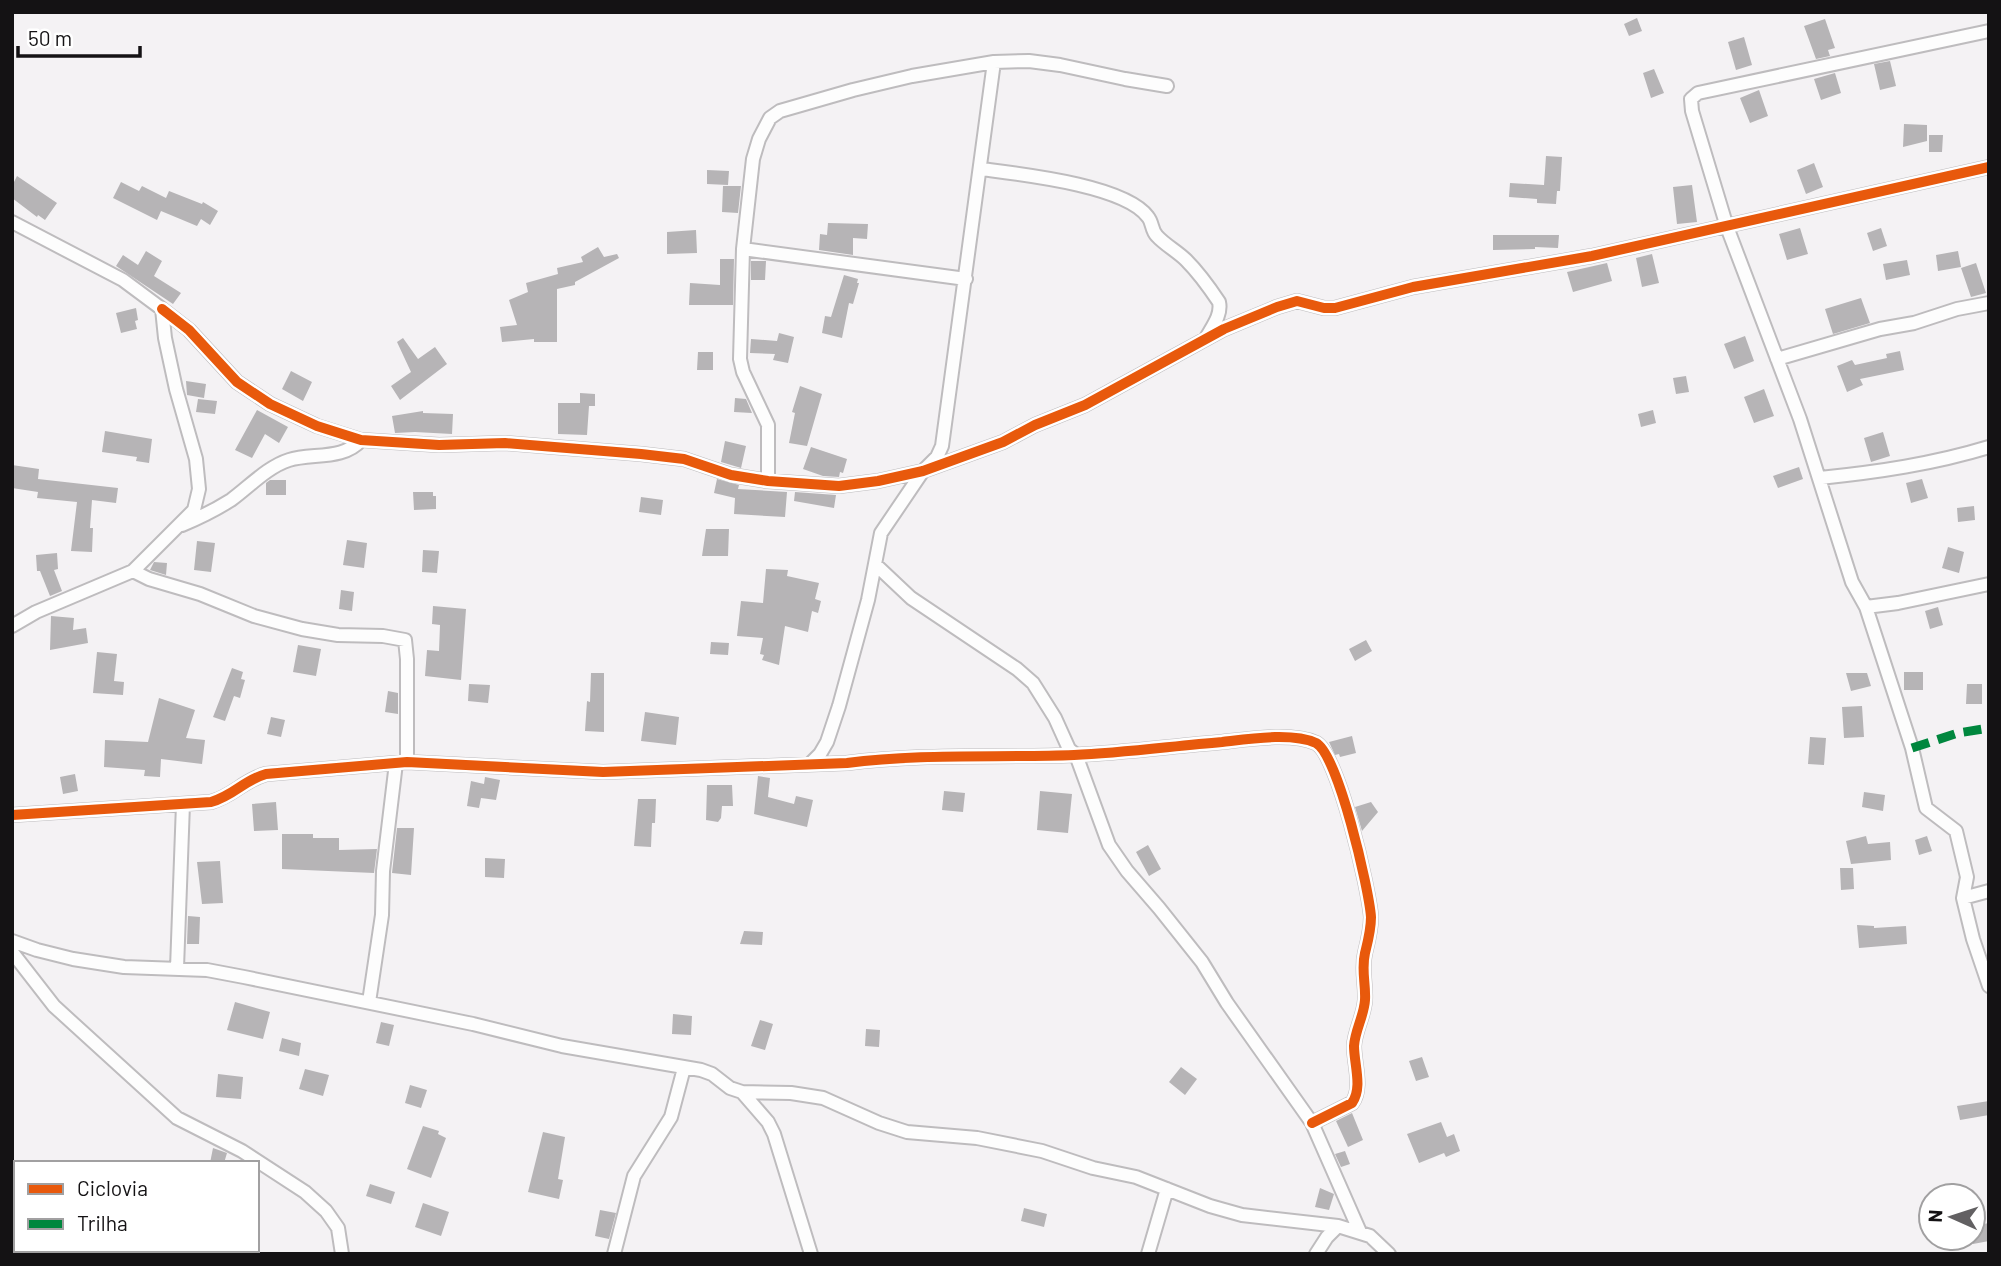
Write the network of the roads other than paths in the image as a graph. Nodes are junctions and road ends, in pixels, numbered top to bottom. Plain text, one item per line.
1 (1989, 32) edge
2 (994, 62) junction
3 (1167, 86) dead end
4 (1989, 167) edge
5 (981, 169) junction
6 (12, 222) edge
7 (1727, 227) junction
8 (743, 249) junction
9 (966, 279) junction
10 (1989, 303) edge
11 (162, 309) junction
12 (1206, 339) junction
13 (1777, 359) junction
14 (361, 440) junction
15 (1989, 447) edge
16 (923, 471) junction
17 (1820, 478) junction
18 (768, 481) junction
19 (179, 527) junction
20 (876, 565) junction
21 (133, 571) junction
22 (1989, 584) edge
23 (1866, 607) junction
24 (12, 626) edge
25 (1076, 755) junction
26 (402, 763) junction
27 (810, 764) junction
28 (183, 804) junction
29 (12, 815) edge
30 (1989, 891) edge
31 (1963, 898) junction
32 (12, 941) edge
33 (12, 952) edge
34 (177, 968) junction
35 (1989, 986) edge
36 (369, 1002) junction
37 (684, 1068) junction
38 (742, 1092) junction
39 (1312, 1123) junction
40 (257, 1161) edge
41 (259, 1162) edge
42 (1167, 1189) junction
43 (1338, 1226) junction
44 (1360, 1233) junction
45 (342, 1254) edge
46 (614, 1254) edge
47 (811, 1254) edge
48 (1148, 1254) edge
49 (1316, 1254) edge
50 (1389, 1254) edge

1 - 7 street
2 - 3 street
2 - 5 street
2 - 8 street
4 - 7 street
5 - 9 street
5 - 12 street
6 - 11 street
7 - 12 street
7 - 13 street
8 - 9 street
8 - 18 street
9 - 16 street
10 - 13 street
11 - 14 street
11 - 19 street
12 - 16 street
13 - 17 street
14 - 18 street
14 - 19 street
15 - 17 street
16 - 18 street
16 - 20 street
17 - 23 street
19 - 21 street
20 - 25 street
20 - 27 street
21 - 24 street
21 - 26 street
22 - 23 street
23 - 31 street
25 - 27 street
25 - 39 street
25 - 39 street
26 - 27 street
26 - 28 street
26 - 36 street
28 - 29 street
28 - 34 street
30 - 31 street
31 - 35 street
32 - 34 street
33 - 40 street
34 - 36 street
36 - 37 street
37 - 38 street
37 - 46 street
38 - 42 street
38 - 47 street
39 - 44 street
41 - 45 street
42 - 43 street
42 - 48 street
43 - 44 street
43 - 49 street
44 - 50 street

